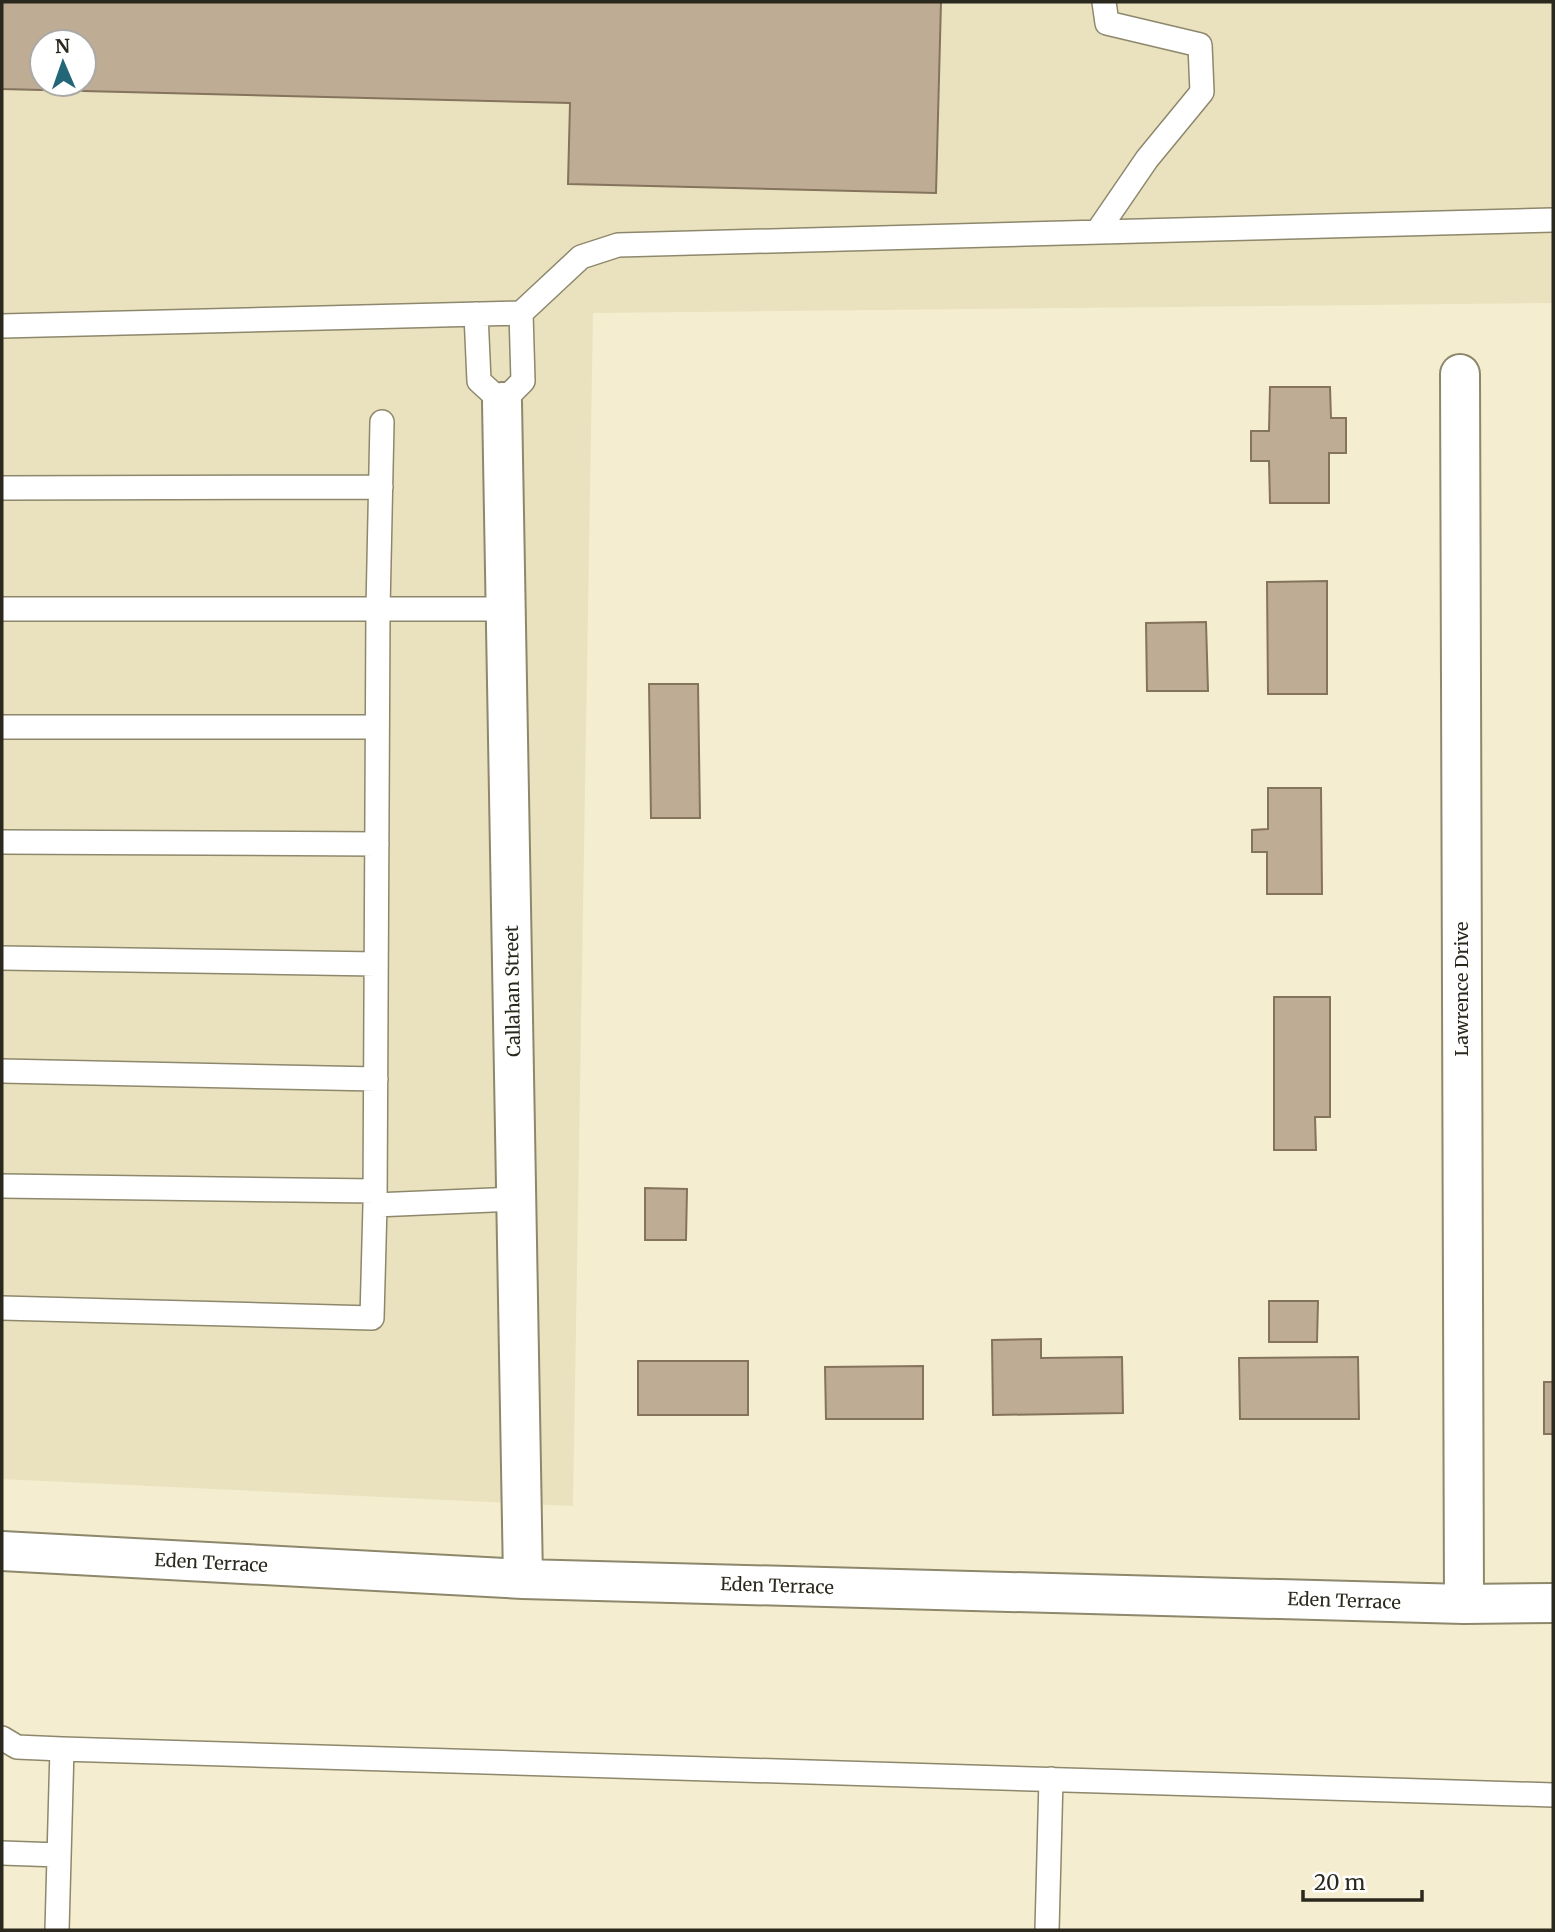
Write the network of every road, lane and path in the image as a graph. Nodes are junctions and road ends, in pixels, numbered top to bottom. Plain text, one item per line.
1 (1104, 2) edge
2 (1553, 220) edge
3 (1097, 232) junction
4 (521, 313) junction
5 (476, 314) junction
6 (2, 326) edge
7 (1460, 374) dead end
8 (502, 402) junction
9 (382, 422) dead end
10 (381, 487) junction
11 (2, 488) edge
12 (2, 609) edge
13 (378, 609) junction
14 (506, 609) junction
15 (2, 727) edge
16 (377, 727) junction
17 (2, 842) edge
18 (377, 844) junction
19 (2, 958) edge
20 (376, 964) junction
21 (2, 1071) edge
22 (376, 1079) junction
23 (2, 1186) edge
24 (375, 1198) junction
25 (517, 1199) junction
26 (2, 1308) edge
27 (2, 1552) edge
28 (523, 1579) junction
29 (1553, 1603) edge
30 (1464, 1604) junction
31 (2, 1738) edge
32 (62, 1749) junction
33 (1051, 1779) junction
34 (1553, 1795) edge
35 (2, 1853) edge
36 (59, 1855) junction
37 (57, 1930) edge
38 (1047, 1930) edge

1 - 3 lane
2 - 3 lane
3 - 4 lane
4 - 5 lane
4 - 8 lane
5 - 6 lane
5 - 8 lane
7 - 30 street, Lawrence Drive
8 - 14 street, Callahan Street
9 - 10 lane
10 - 11 lane
10 - 13 lane
12 - 13 lane
13 - 14 lane
13 - 16 lane
14 - 25 street, Callahan Street
15 - 16 lane
16 - 18 lane
17 - 18 lane
18 - 20 lane
19 - 20 lane
20 - 22 lane
21 - 22 lane
22 - 24 lane
23 - 24 lane
24 - 25 lane
24 - 26 lane
25 - 28 street, Callahan Street
27 - 28 street, Eden Terrace
28 - 30 street, Eden Terrace
29 - 30 street, Eden Terrace
31 - 32 lane
32 - 33 lane
32 - 36 lane
33 - 34 lane
33 - 38 lane
35 - 36 lane
36 - 37 lane

